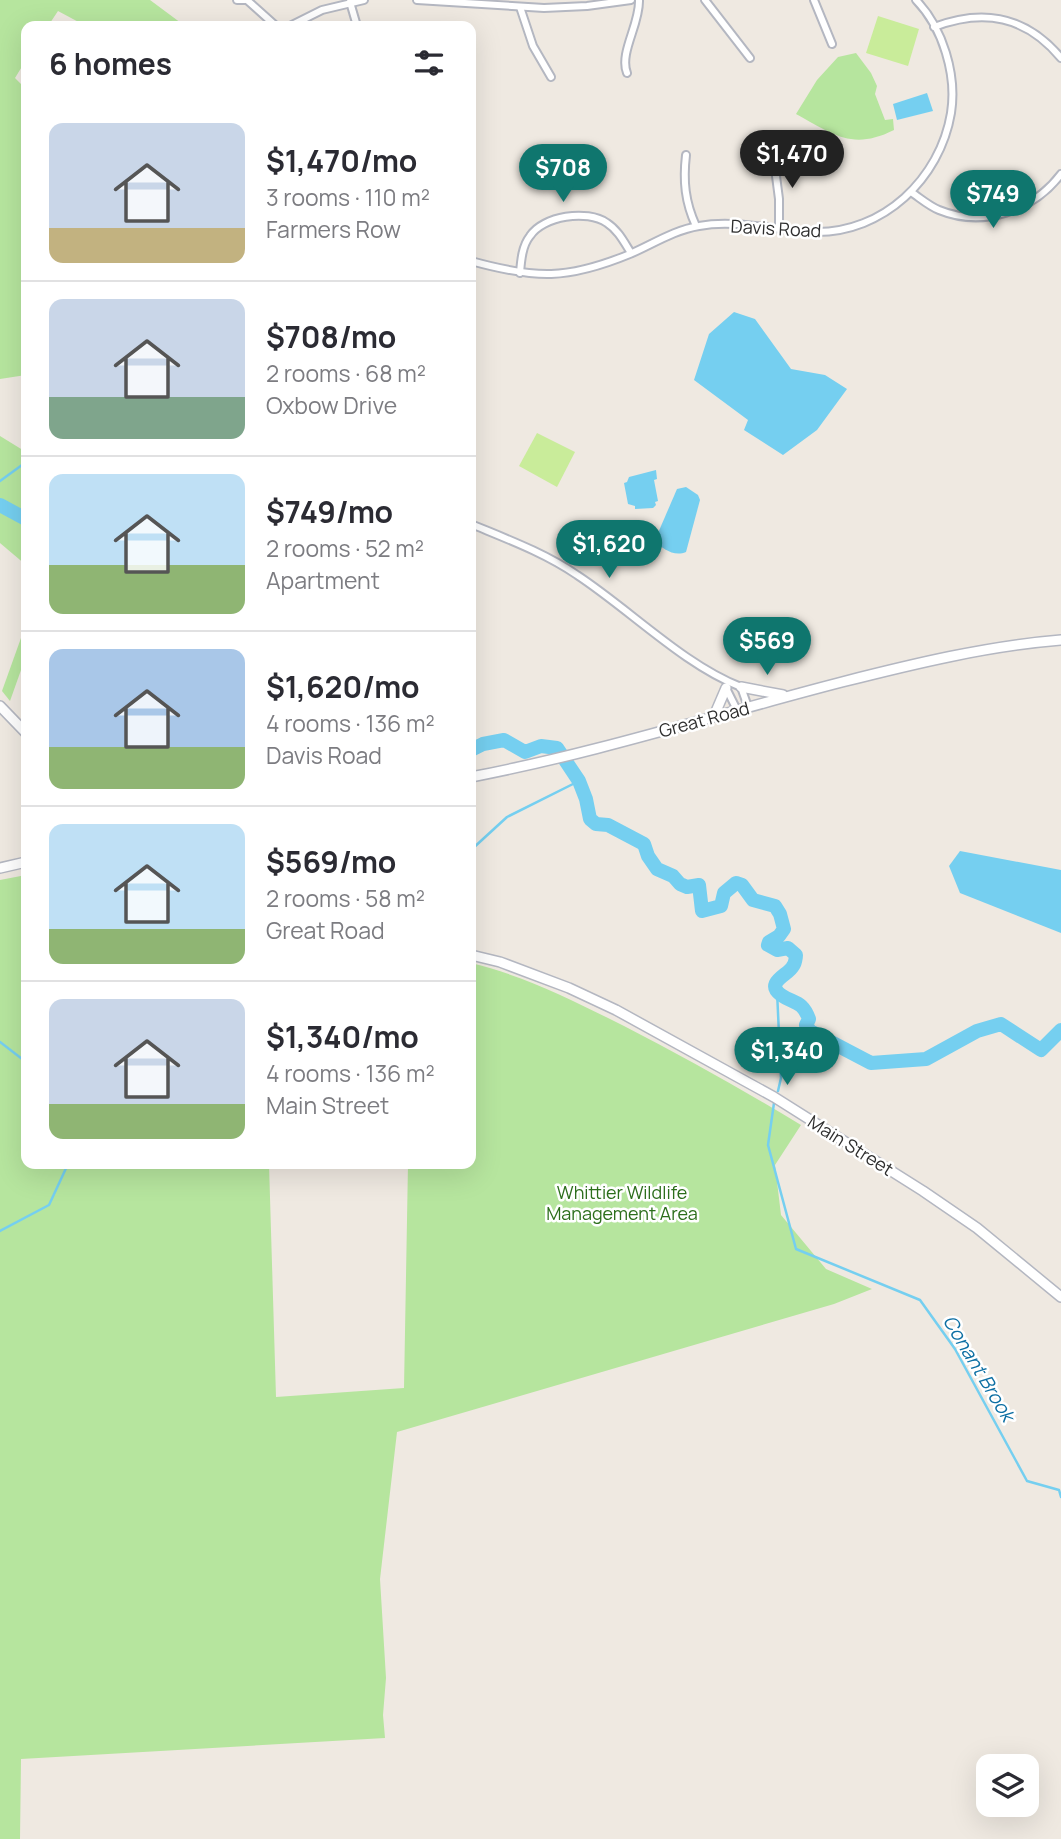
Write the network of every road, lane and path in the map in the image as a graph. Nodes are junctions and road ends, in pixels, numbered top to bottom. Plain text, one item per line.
1 (237, 0) edge
2 (246, 0) edge
3 (364, 0) edge
4 (417, 0) edge
5 (428, 0) edge
6 (631, 0) edge
7 (639, 0) edge
8 (705, 0) edge
9 (814, 0) edge
10 (916, 0) edge
11 (619, 1) edge
12 (347, 2) edge
13 (555, 4) edge
14 (520, 7) junction
15 (270, 21) edge
16 (300, 21) edge
17 (355, 21) edge
18 (934, 27) junction
19 (832, 44) dead end
20 (750, 58) dead end
21 (1061, 58) edge
22 (627, 73) dead end
23 (551, 77) dead end
24 (773, 153) dead end
25 (687, 155) dead end
26 (1061, 174) edge
27 (911, 192) junction
28 (696, 226) junction
29 (779, 228) junction
30 (631, 253) junction
31 (476, 262) edge
32 (520, 273) junction
33 (476, 526) edge
34 (1061, 640) edge
35 (724, 684) junction
36 (741, 687) junction
37 (788, 696) junction
38 (0, 706) edge
39 (748, 707) junction
40 (737, 710) junction
41 (715, 716) junction
42 (21, 728) edge
43 (476, 776) edge
44 (21, 863) edge
45 (0, 868) edge
46 (476, 956) edge
47 (1061, 1297) edge

1 - 2 street
2 - 15 street
3 - 12 street
4 - 5 street
5 - 14 street
6 - 11 street
7 - 22 street
8 - 20 street
9 - 19 street
10 - 18 street, Davis Road
11 - 13 street
12 - 16 street
12 - 17 street
13 - 14 street
14 - 23 street
18 - 21 street
18 - 27 street, Davis Road
24 - 29 street
25 - 28 street
26 - 27 street
27 - 29 street, Davis Road
28 - 29 street, Davis Road
28 - 30 street, Davis Road
30 - 32 street, Davis Road
30 - 32 street
31 - 32 street, Davis Road
33 - 35 street
34 - 37 main road, Great Road
35 - 36 street
35 - 40 street
35 - 41 main road
36 - 37 main road
36 - 39 street
37 - 39 main road, Great Road
38 - 42 main road
39 - 40 main road, Great Road
40 - 41 main road, Great Road
41 - 43 main road, Great Road
44 - 45 main road
46 - 47 main road, Main Street

